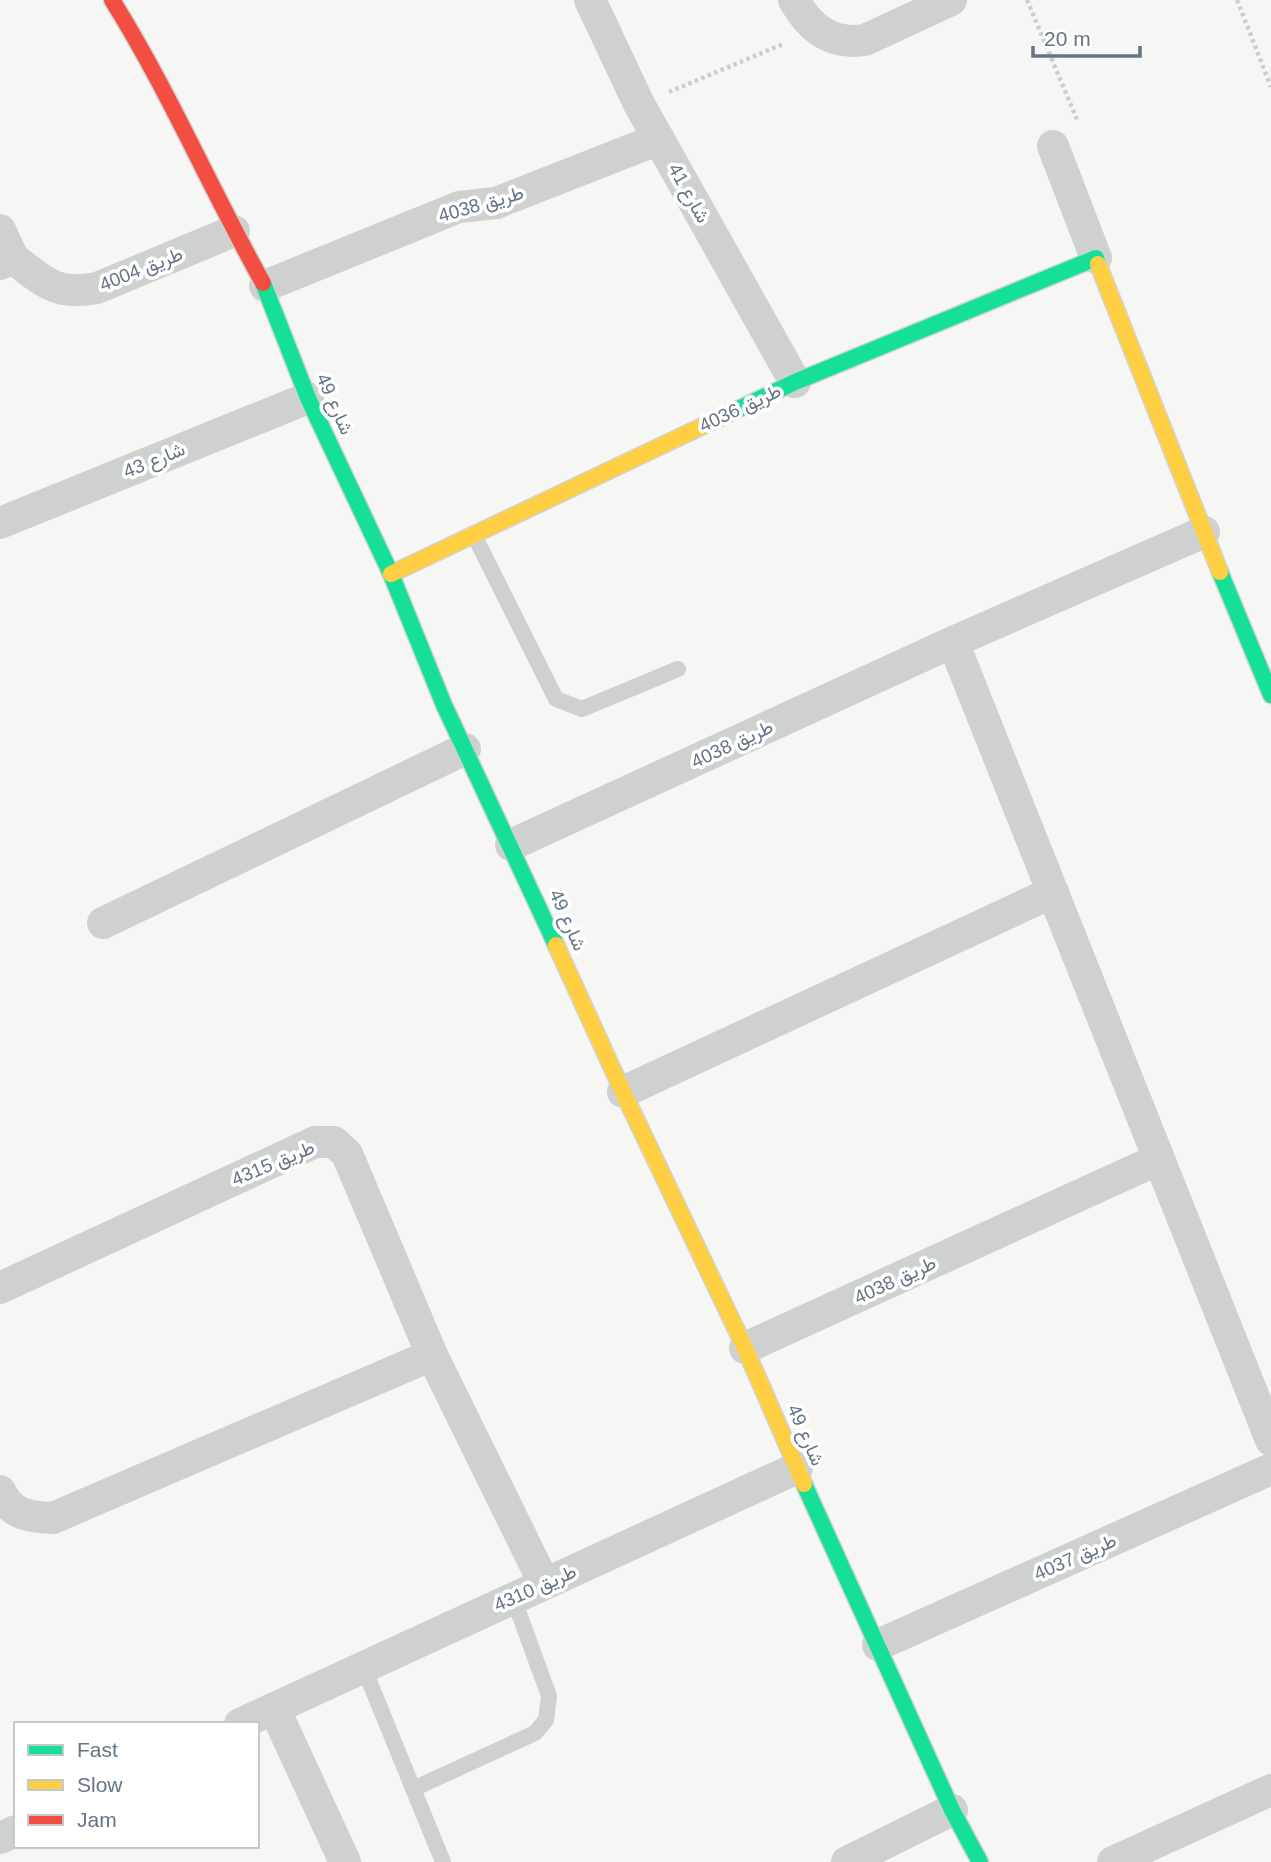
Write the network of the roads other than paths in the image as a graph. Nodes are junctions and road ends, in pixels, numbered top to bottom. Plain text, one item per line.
1 (112, 0) edge
2 (590, 0) edge
3 (794, 0) edge
4 (951, 0) edge
5 (659, 139) junction
6 (1053, 146) road end
7 (234, 231) junction
8 (4, 251) edge
9 (1096, 258) junction
10 (265, 286) junction
11 (795, 382) junction
12 (308, 398) junction
13 (0, 523) edge
14 (1204, 532) junction
15 (474, 535) junction
16 (391, 574) junction
17 (953, 642) junction
18 (678, 669) dead end
19 (1271, 695) edge
20 (465, 749) junction
21 (511, 845) junction
22 (1053, 892) junction
23 (103, 923) dead end
24 (623, 1092) junction
25 (1159, 1159) junction
26 (0, 1288) edge
27 (745, 1348) junction
28 (432, 1355) junction
29 (1271, 1440) edge
30 (797, 1468) junction
31 (1271, 1469) edge
32 (0, 1491) edge
33 (544, 1583) junction
34 (513, 1597) junction
35 (878, 1645) junction
36 (363, 1666) junction
37 (274, 1708) junction
38 (244, 1722) edge
39 (413, 1789) junction
40 (1271, 1790) edge
41 (952, 1810) junction
42 (345, 1862) edge
43 (443, 1862) edge
44 (847, 1862) edge
45 (980, 1862) edge
46 (1113, 1862) edge

1 - 7 street, شارع 49
2 - 5 street, شارع 41
3 - 4 street
5 - 10 street, طريق 4038
5 - 11 street, شارع 41
6 - 9 street
7 - 8 street, طريق 4004
7 - 10 street, شارع 49
9 - 11 street, طريق 4036
9 - 14 street
10 - 12 street, شارع 49
11 - 15 street, طريق 4036
12 - 13 street, شارع 43
12 - 16 street, شارع 49
14 - 17 street, طريق 4038
14 - 19 street
15 - 16 street, طريق 4036
15 - 18 lane
16 - 20 street, شارع 49
17 - 21 street, طريق 4038
17 - 22 street
20 - 21 street, شارع 49
20 - 23 street
21 - 24 street, شارع 49
22 - 24 street
22 - 25 street
24 - 27 street, شارع 49
25 - 27 street, طريق 4038
25 - 29 street
26 - 28 street, طريق 4315
27 - 30 street, شارع 49
28 - 32 street
28 - 33 street, طريق 4315
30 - 33 street, طريق 4310
30 - 35 street, شارع 49
31 - 35 street, طريق 4037
33 - 34 street, طريق 4310
34 - 36 street, طريق 4310
34 - 39 lane
35 - 41 street, شارع 49
36 - 37 street, طريق 4310
36 - 39 lane
37 - 38 street, طريق 4310
37 - 42 street
39 - 43 lane
40 - 46 street
41 - 44 street
41 - 45 street, شارع 49

